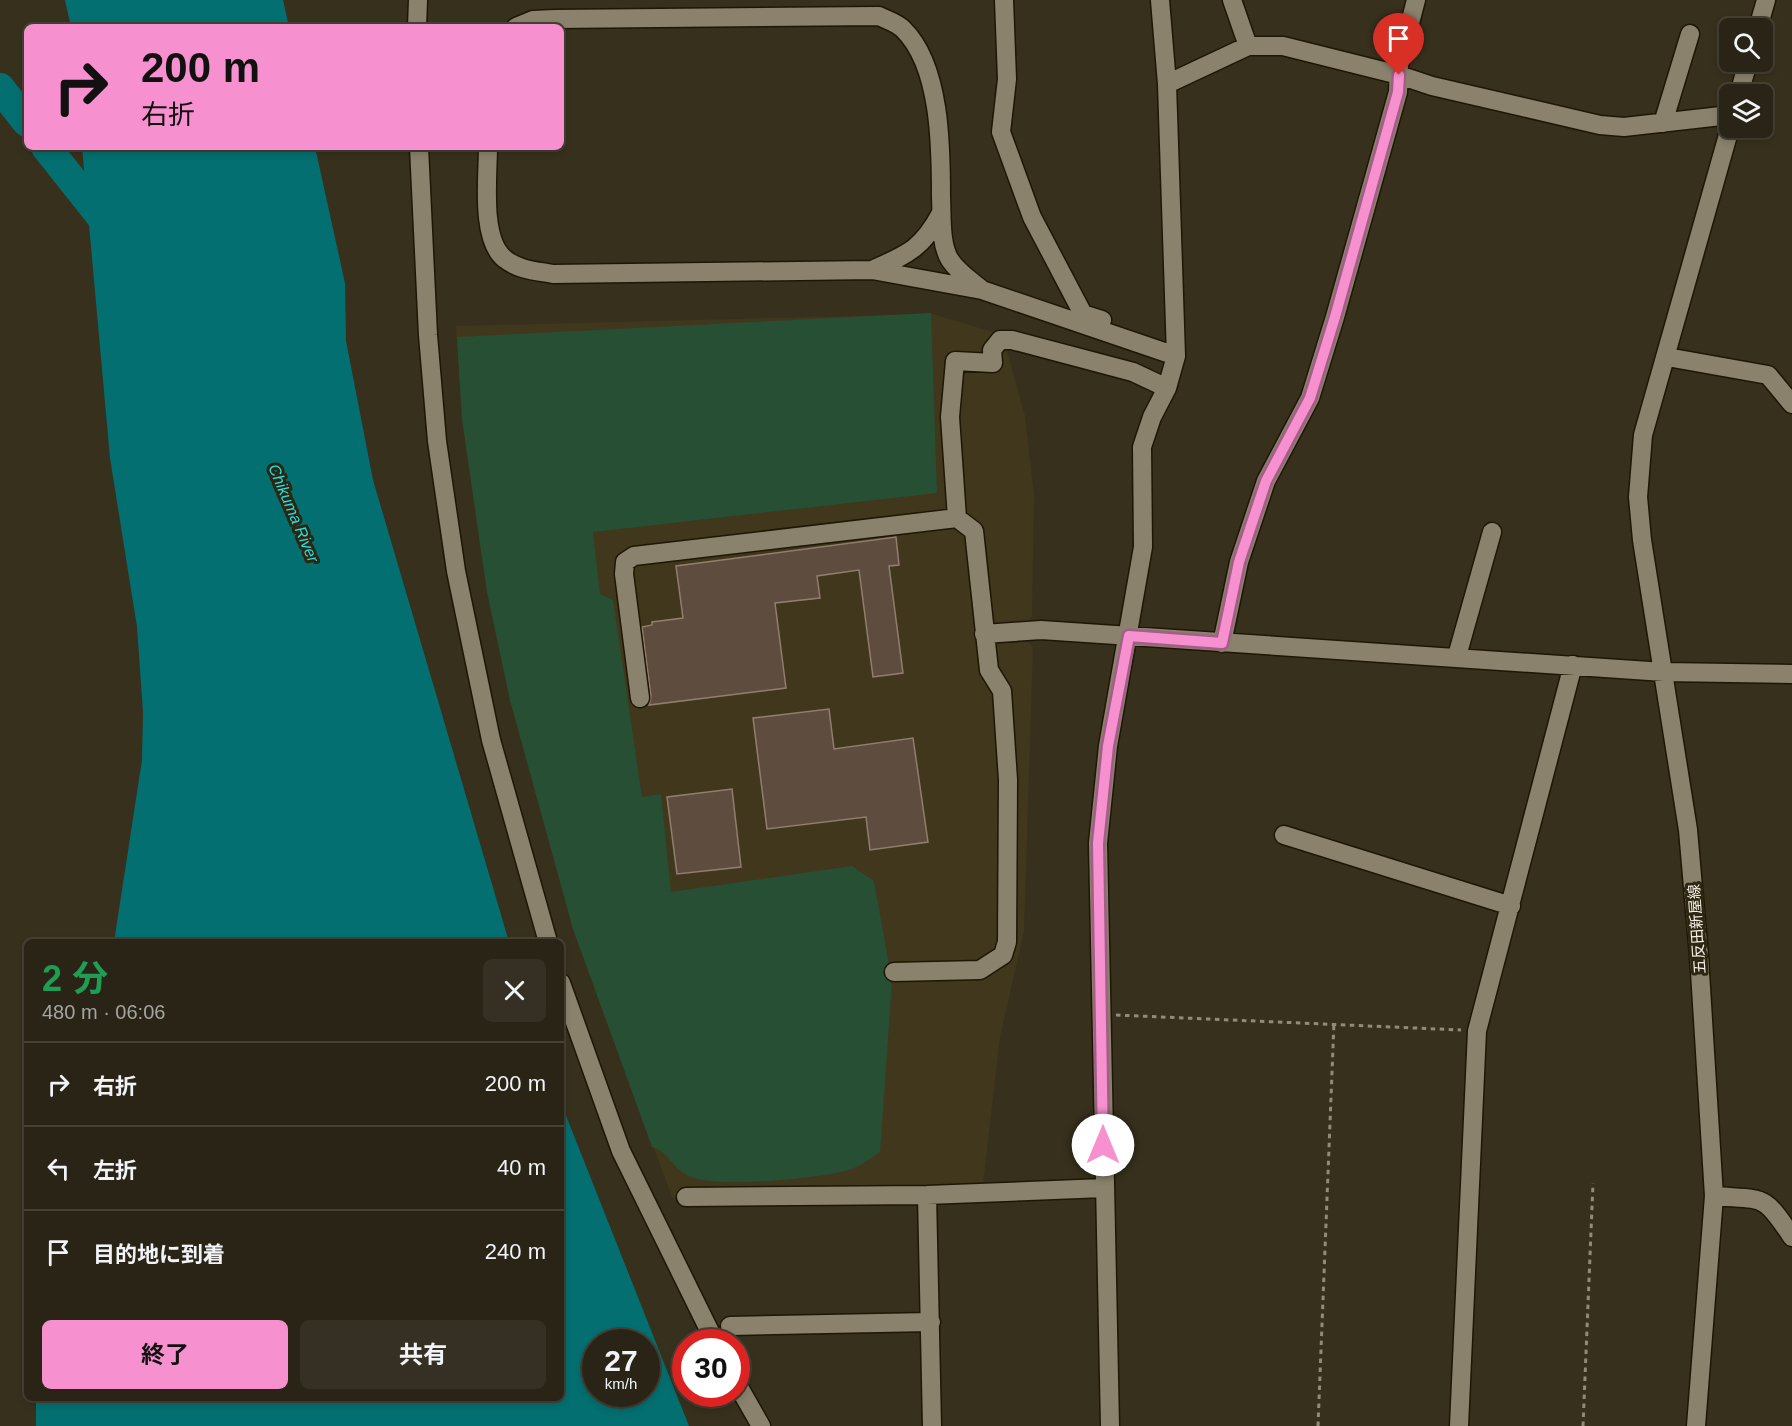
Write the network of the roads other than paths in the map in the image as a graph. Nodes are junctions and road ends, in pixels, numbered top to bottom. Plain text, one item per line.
1 (418, 0) edge
2 (1004, 0) edge
3 (1160, 0) edge
4 (1232, 0) edge
5 (1416, 0) edge
6 (1766, 0) edge
7 (745, 9) edge
8 (1761, 18) edge
9 (417, 24) edge
10 (523, 24) edge
11 (1690, 34) dead end
12 (1248, 46) junction
13 (1399, 75) junction
14 (1167, 84) junction
15 (1719, 116) edge
16 (1664, 123) junction
17 (1727, 138) edge
18 (419, 150) edge
19 (488, 150) edge
20 (942, 211) junction
21 (872, 270) junction
22 (982, 290) junction
23 (1176, 349) junction
24 (1667, 357) junction
25 (1167, 388) junction
26 (1792, 404) edge
27 (957, 518) junction
28 (1492, 532) dead end
29 (984, 634) junction
30 (1129, 636) junction
31 (1222, 643) junction
32 (1457, 656) junction
33 (1573, 665) junction
34 (1664, 672) junction
35 (1788, 672) edge
36 (640, 698) dead end
37 (1284, 835) dead end
38 (1511, 906) junction
39 (547, 939) edge
40 (894, 972) dead end
41 (564, 991) edge
42 (1104, 1188) junction
43 (927, 1194) junction
44 (1714, 1196) junction
45 (686, 1197) dead end
46 (1792, 1237) edge
47 (931, 1322) junction
48 (730, 1326) dead end
49 (709, 1329) edge
50 (750, 1407) edge
51 (761, 1426) edge
52 (932, 1426) edge
53 (1110, 1426) edge
54 (1459, 1426) edge
55 (1696, 1426) edge

1 - 9 street
2 - 23 street
3 - 14 street
4 - 12 street
5 - 13 street
6 - 8 street
7 - 10 street
7 - 20 street
11 - 16 street
12 - 13 street
12 - 14 street
13 - 16 street
13 - 31 street
14 - 23 street
15 - 16 street
17 - 24 street, 五反田新屋線
18 - 39 street
19 - 21 street
20 - 21 street
20 - 22 street
21 - 22 street
22 - 23 street
23 - 25 street
24 - 26 street
24 - 34 street, 五反田新屋線
25 - 27 street
25 - 30 street
27 - 29 street
27 - 36 street
28 - 32 street
29 - 30 street
29 - 40 street
30 - 31 street
30 - 42 street
31 - 32 street
32 - 33 street
33 - 34 street
33 - 38 street
34 - 35 street
34 - 44 street, 五反田新屋線
37 - 38 street
38 - 54 street
41 - 49 street
42 - 43 street
42 - 53 street
43 - 45 street
43 - 47 street
44 - 46 street
44 - 55 street, 五反田新屋線
47 - 48 street
47 - 52 street
50 - 51 street

